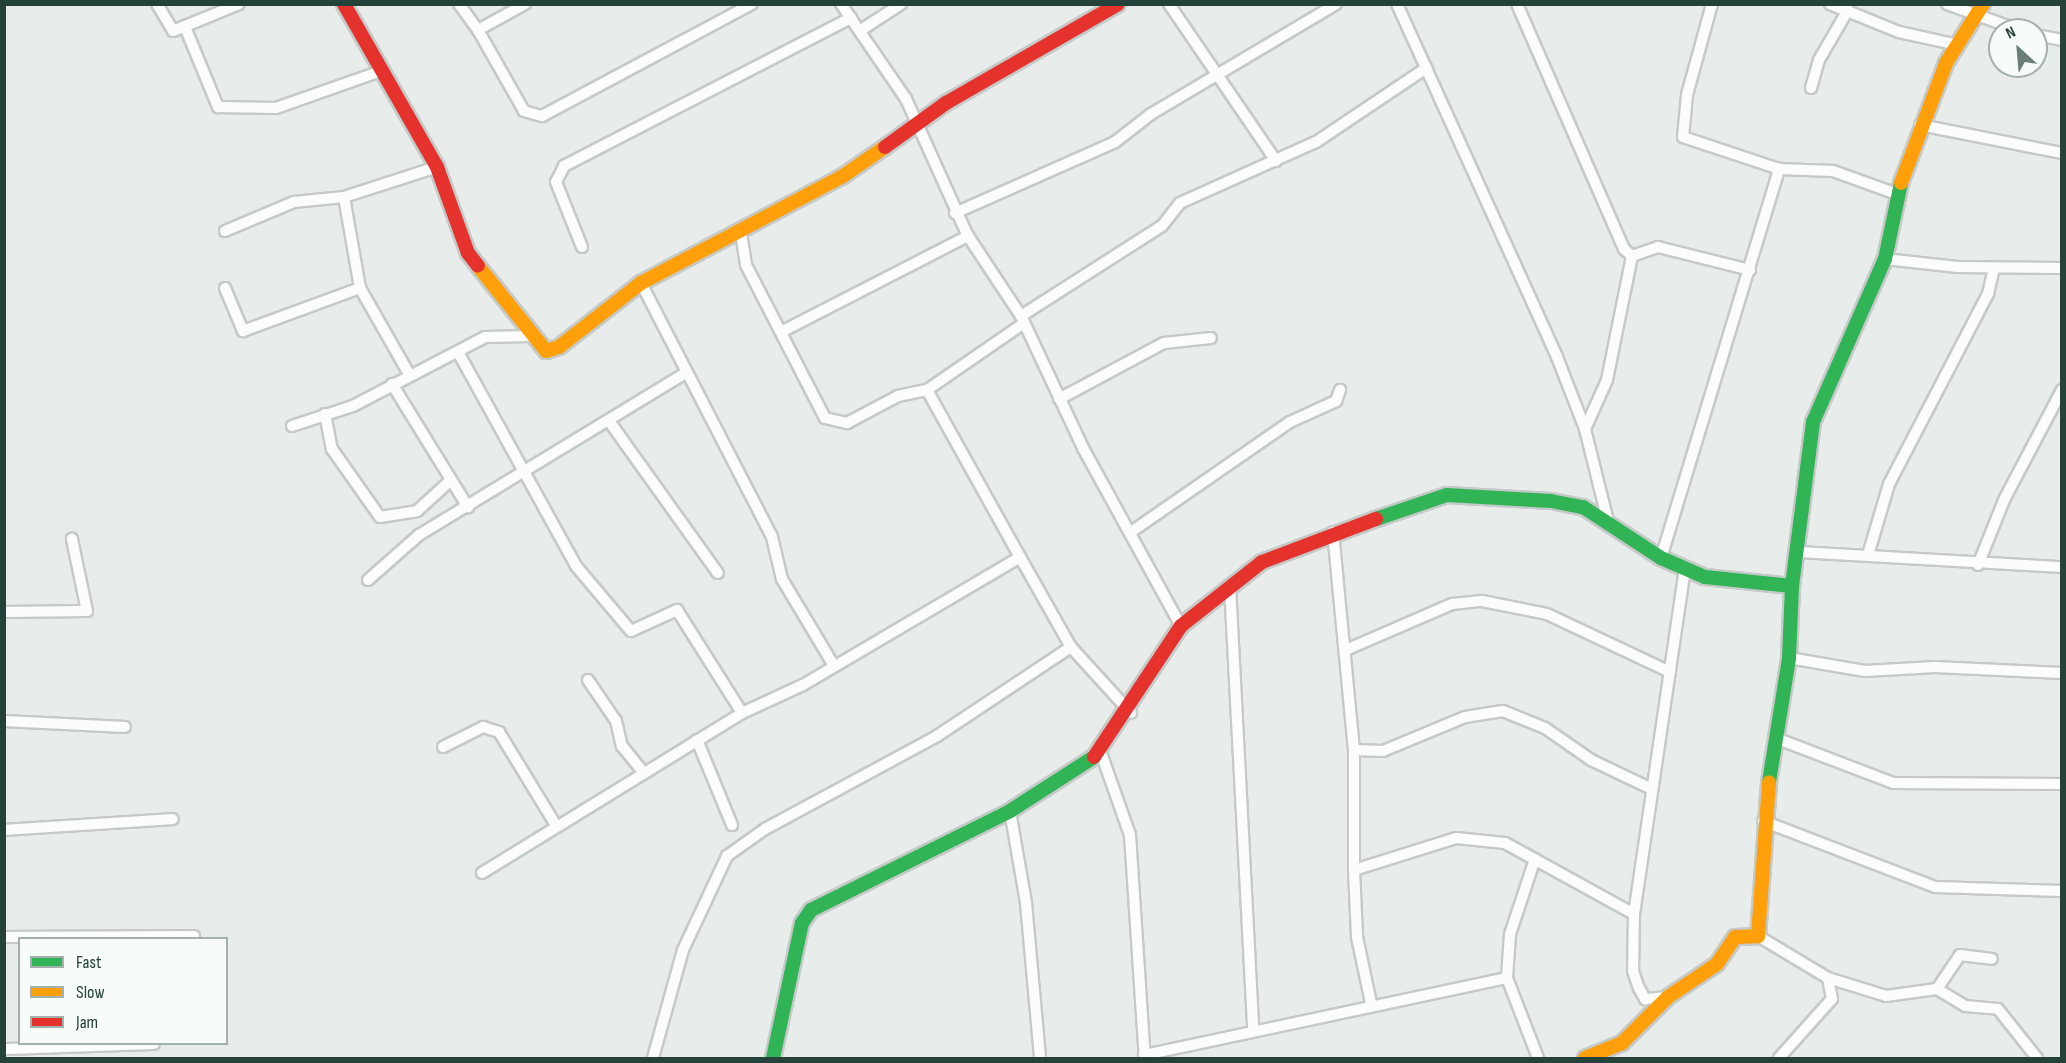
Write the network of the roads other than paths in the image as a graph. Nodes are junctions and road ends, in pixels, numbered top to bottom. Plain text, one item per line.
1 (157, 4) edge
2 (238, 4) edge
3 (344, 4) edge
4 (459, 4) edge
5 (525, 4) edge
6 (752, 4) edge
7 (841, 4) edge
8 (901, 4) edge
9 (1118, 4) edge
10 (1169, 4) edge
11 (1336, 4) edge
12 (1397, 4) edge
13 (1517, 4) edge
14 (1712, 4) edge
15 (1830, 4) edge
16 (1947, 4) edge
17 (1979, 8) edge
18 (1848, 10) junction
19 (851, 18) junction
20 (1997, 18) edge
21 (184, 27) junction
22 (478, 30) junction
23 (861, 30) junction
24 (1958, 45) junction
25 (1425, 68) junction
26 (381, 71) junction
27 (1216, 77) junction
28 (1811, 88) dead end
29 (917, 121) junction
30 (1920, 125) junction
31 (2061, 153) edge
32 (1276, 162) junction
33 (437, 166) junction
34 (1779, 169) junction
35 (1897, 194) junction
36 (344, 197) junction
37 (955, 213) junction
38 (225, 231) dead end
39 (741, 233) junction
40 (968, 237) junction
41 (582, 247) dead end
42 (1632, 256) junction
43 (1884, 259) junction
44 (2061, 268) edge
45 (1995, 269) junction
46 (1749, 270) junction
47 (641, 283) junction
48 (225, 288) dead end
49 (360, 288) junction
50 (1022, 320) junction
51 (783, 331) junction
52 (529, 336) junction
53 (1210, 338) dead end
54 (458, 352) junction
55 (685, 373) junction
56 (409, 374) junction
57 (392, 384) junction
58 (927, 390) junction
59 (1340, 390) dead end
60 (2061, 390) edge
61 (1059, 399) junction
62 (325, 414) junction
63 (609, 421) junction
64 (292, 426) dead end
65 (1585, 429) junction
66 (526, 474) junction
67 (451, 480) junction
68 (468, 507) junction
69 (1608, 521) junction
70 (1131, 532) junction
71 (1333, 532) junction
72 (72, 539) dead end
73 (1800, 552) junction
74 (1868, 555) junction
75 (1020, 557) junction
76 (1661, 558) junction
77 (1978, 565) junction
78 (2061, 567) edge
79 (1685, 568) junction
80 (718, 573) dead end
81 (368, 580) dead end
82 (1230, 586) junction
83 (1792, 586) junction
84 (4, 612) edge
85 (1181, 626) junction
86 (1071, 647) junction
87 (1348, 649) junction
88 (1789, 658) junction
89 (834, 666) junction
90 (1670, 672) junction
91 (2061, 673) edge
92 (588, 681) dead end
93 (1131, 712) junction
94 (742, 713) junction
95 (4, 721) edge
96 (125, 727) dead end
97 (1778, 739) junction
98 (697, 740) junction
99 (443, 747) dead end
100 (1354, 750) junction
101 (1101, 753) junction
102 (644, 773) junction
103 (2061, 784) edge
104 (1652, 789) junction
105 (1010, 811) junction
106 (173, 819) dead end
107 (1763, 821) junction
108 (732, 825) dead end
109 (556, 827) junction
110 (4, 830) edge
111 (1535, 859) junction
112 (1354, 870) junction
113 (482, 873) dead end
114 (2061, 891) edge
115 (1634, 914) junction
116 (194, 936) dead end
117 (1758, 936) junction
118 (4, 937) edge
119 (1992, 959) dead end
120 (1507, 978) junction
121 (1828, 978) junction
122 (1937, 989) junction
123 (1668, 997) junction
124 (1371, 1003) junction
125 (1253, 1030) junction
126 (124, 1045) edge
127 (4, 1049) edge
128 (1144, 1057) edge
129 (652, 1059) edge
130 (773, 1059) edge
131 (1040, 1059) edge
132 (1538, 1059) edge
133 (1585, 1059) edge
134 (1779, 1059) edge
135 (2037, 1059) edge

1 - 21 street
2 - 21 street
3 - 26 street
4 - 22 street
5 - 22 street
6 - 22 street
7 - 19 street
8 - 23 street
9 - 29 street
10 - 27 street
11 - 27 street
12 - 25 street
13 - 42 street
14 - 34 street
15 - 18 street
16 - 17 street
17 - 20 street
17 - 24 street
18 - 24 street
18 - 28 street
19 - 23 street
19 - 41 street
21 - 26 street
23 - 29 street
24 - 30 street
25 - 32 street
25 - 65 street
26 - 33 street
27 - 32 street
27 - 37 street
29 - 37 street
29 - 39 street
30 - 31 street
30 - 35 street
32 - 50 street
33 - 36 street
33 - 52 street
34 - 35 street
34 - 46 street
35 - 43 street
36 - 38 street
36 - 49 street
37 - 40 street
39 - 47 street
39 - 51 street
40 - 50 street
40 - 51 street
42 - 46 street
42 - 65 street
43 - 45 street
43 - 73 street
44 - 45 street
45 - 74 street
46 - 76 street
47 - 52 street
47 - 55 street
48 - 49 street
49 - 56 street
50 - 58 street
50 - 61 street
51 - 58 street
52 - 54 street
53 - 61 street
54 - 56 street
54 - 66 street
55 - 63 street
55 - 89 street
56 - 57 street
57 - 62 street
57 - 67 street
58 - 75 street
59 - 70 street
60 - 77 street
61 - 70 street
62 - 64 street
62 - 67 street
63 - 66 street
63 - 80 street
65 - 69 street
66 - 68 street
66 - 94 street
67 - 68 street
68 - 81 street
69 - 71 street
69 - 76 street
70 - 85 street
71 - 82 street
71 - 87 street
72 - 84 street
73 - 74 street
73 - 83 street
74 - 77 street
75 - 86 street
75 - 89 street
76 - 79 street
77 - 78 street
79 - 83 street
79 - 90 street
82 - 85 street
82 - 125 street
83 - 88 street
85 - 93 street
86 - 93 street
86 - 129 street
87 - 90 street
87 - 100 street
88 - 91 street
88 - 97 street
89 - 94 street
90 - 104 street
92 - 102 street
93 - 101 street
94 - 98 street
95 - 96 street
97 - 103 street
97 - 107 street
98 - 102 street
98 - 108 street
99 - 109 street
100 - 104 street
100 - 112 street
101 - 105 street
101 - 128 street
102 - 109 street
104 - 115 street
105 - 130 street
105 - 131 street
106 - 110 street
107 - 114 street
107 - 117 street
109 - 113 street
111 - 112 street
111 - 115 street
111 - 120 street
112 - 124 street
115 - 123 street
116 - 118 street
117 - 121 street
117 - 123 street
119 - 122 street
120 - 124 street
120 - 132 street
121 - 122 street
121 - 134 street
122 - 135 street
123 - 133 street
124 - 125 street
125 - 128 street
126 - 127 street

